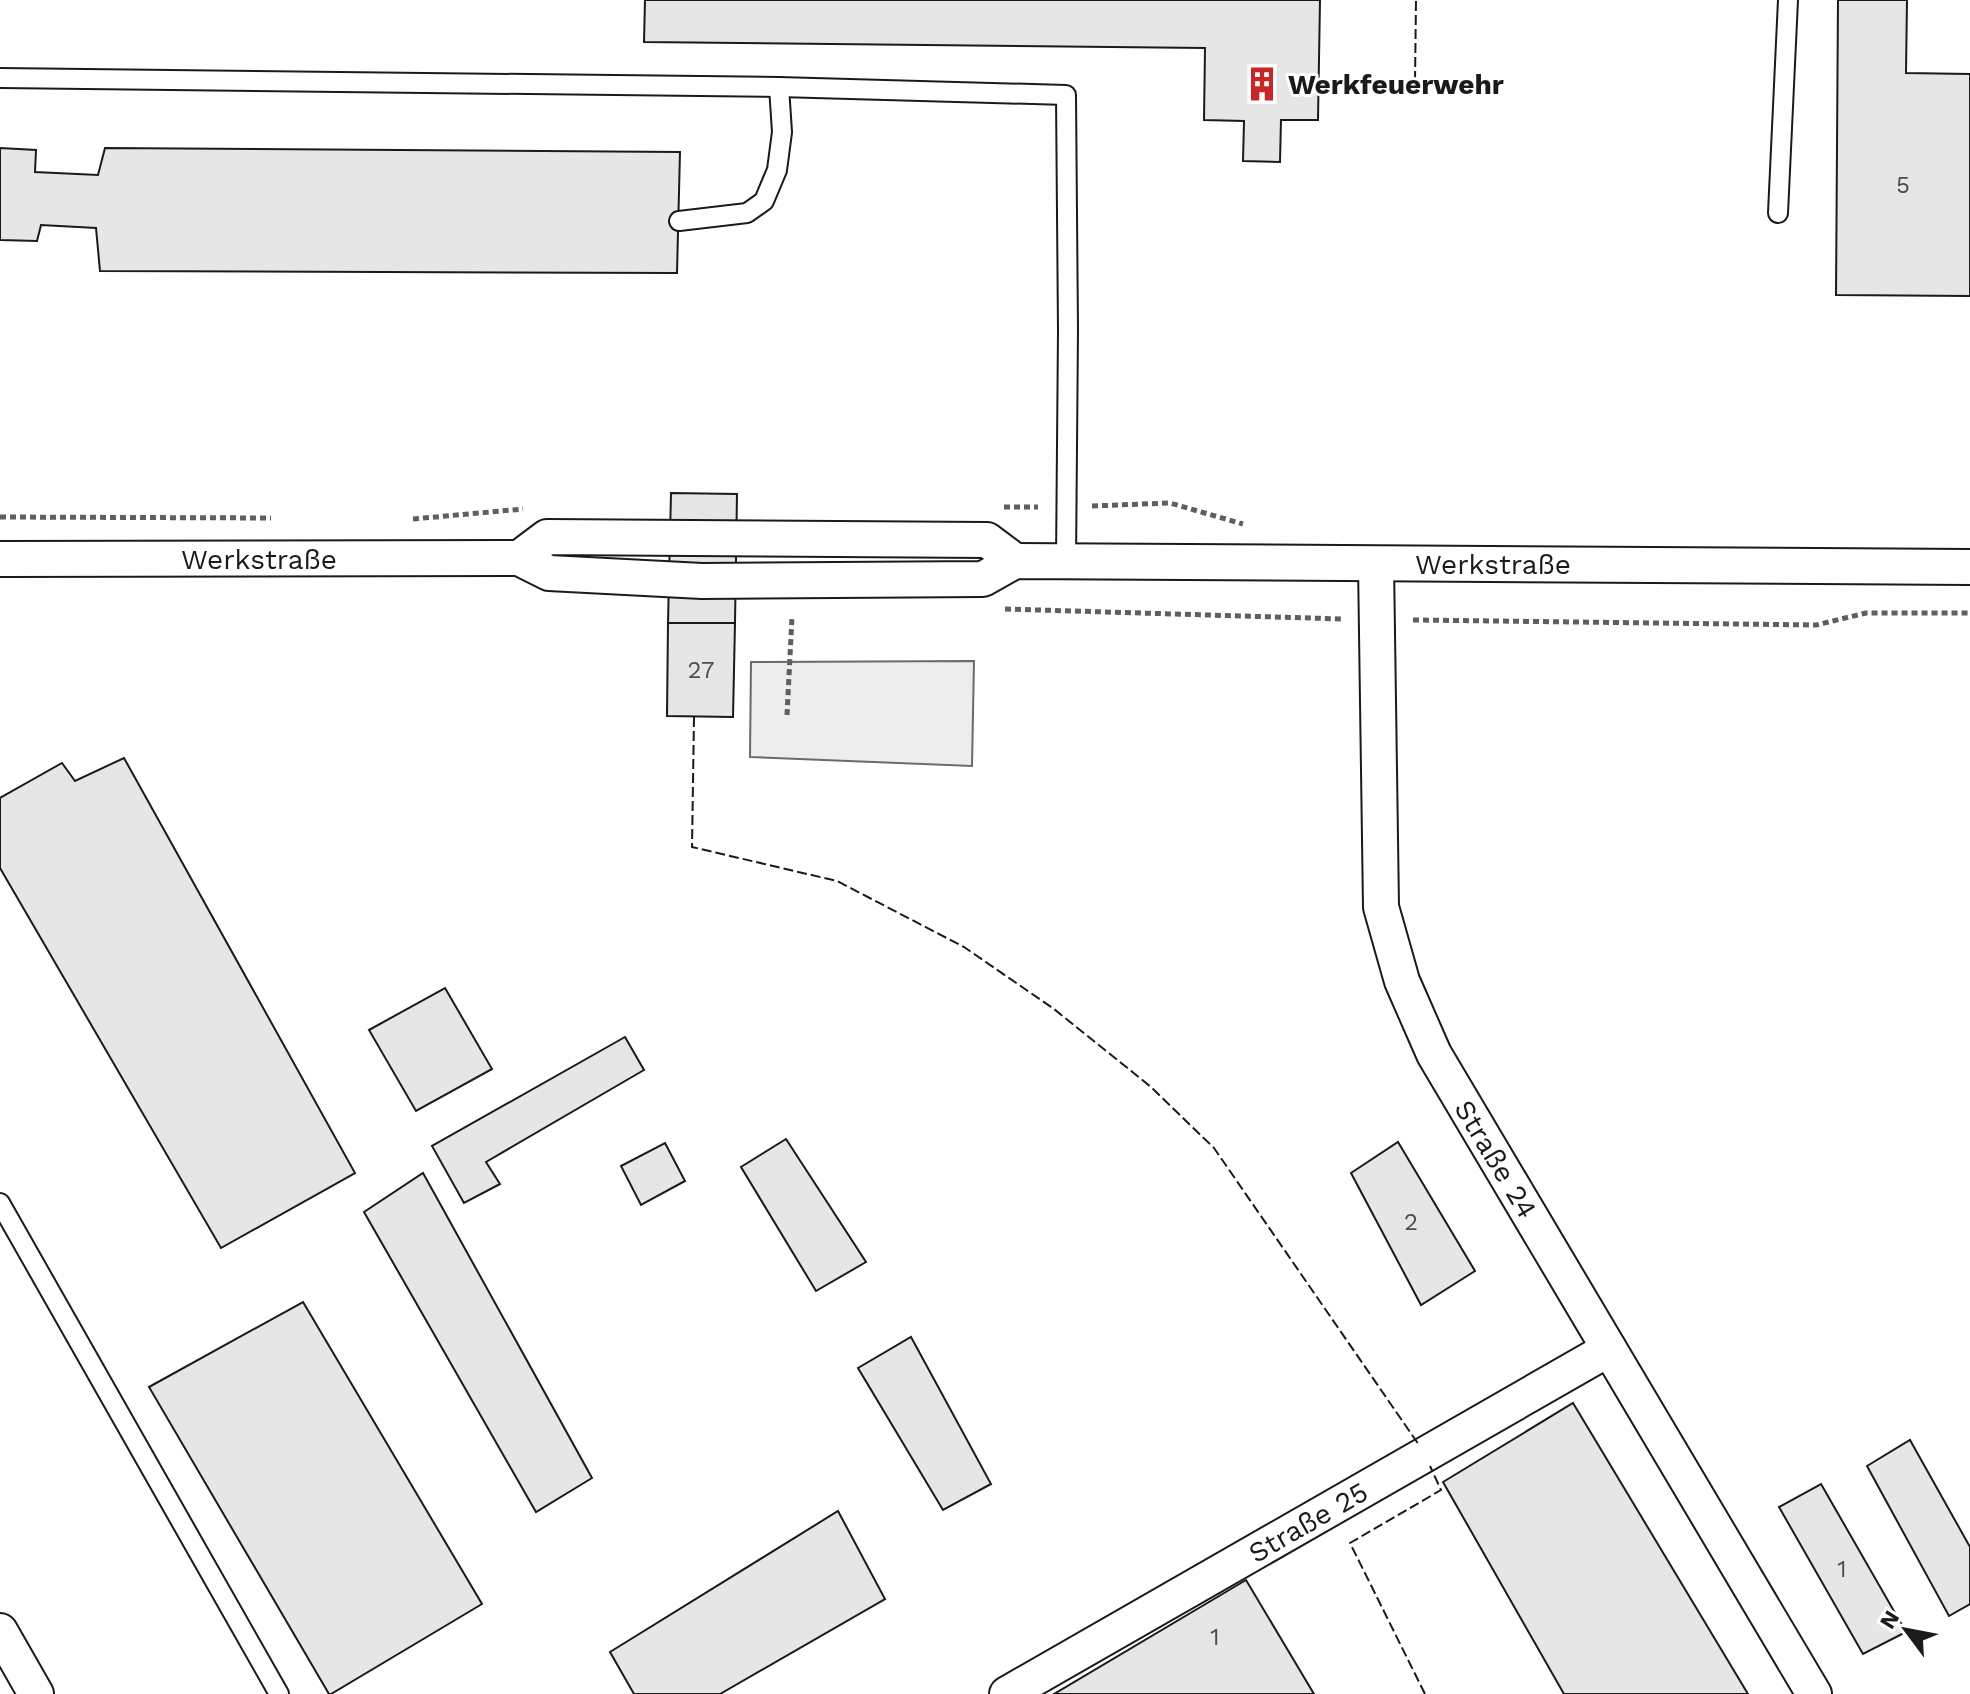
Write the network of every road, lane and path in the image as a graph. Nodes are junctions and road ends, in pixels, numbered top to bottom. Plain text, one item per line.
1 (1788, 0) edge
2 (0, 78) edge
3 (779, 87) junction
4 (1778, 213) dead end
5 (679, 221) dead end
6 (1004, 507) dead end
7 (1067, 508) junction
8 (524, 509) dead end
9 (0, 517) edge
10 (280, 518) dead end
11 (405, 519) dead end
12 (1257, 528) dead end
13 (0, 559) edge
14 (1066, 562) junction
15 (1376, 564) junction
16 (1970, 567) edge
17 (792, 604) dead end
18 (998, 609) dead end
19 (1970, 613) edge
20 (1377, 620) junction
21 (787, 715) dead end
22 (0, 1203) edge
23 (1609, 1349) junction
24 (0, 1631) edge
25 (25, 1690) edge
26 (279, 1694) edge
27 (1007, 1694) edge
28 (1814, 1694) edge

1 - 4 lane
2 - 3 lane
3 - 5 lane
3 - 7 lane
6 - 7 path
7 - 12 path
7 - 14 lane
8 - 11 path
9 - 10 path
13 - 14 street, Werkstraße
14 - 15 street, Werkstraße
15 - 16 street, Werkstraße
15 - 20 street, Straße 24
17 - 21 path
18 - 20 path
19 - 20 path
20 - 23 street, Straße 24
22 - 26 lane
23 - 27 street, Straße 25
23 - 28 street, Straße 24
24 - 25 street

